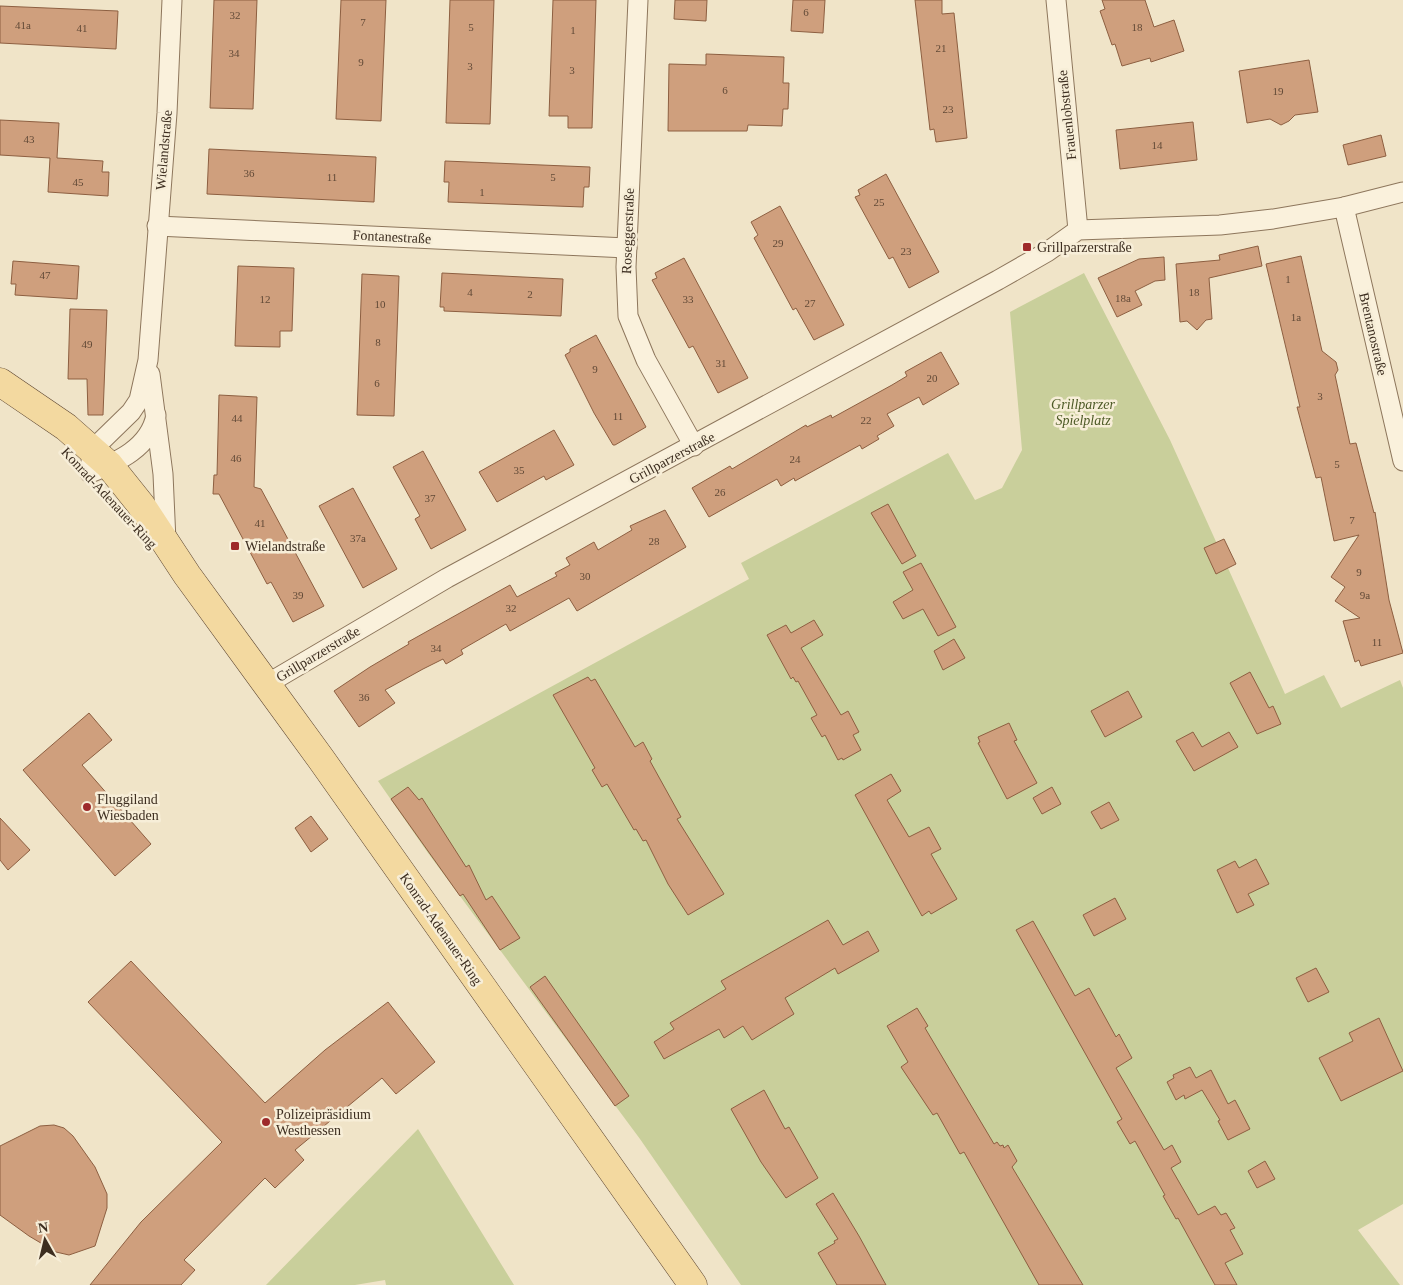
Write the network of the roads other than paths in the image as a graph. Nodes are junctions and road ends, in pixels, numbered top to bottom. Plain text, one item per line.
1 (172, 0) edge
2 (638, 0) edge
3 (1056, 0) edge
4 (1403, 192) edge
5 (1344, 207) junction
6 (157, 226) junction
7 (1078, 230) junction
8 (627, 248) junction
9 (148, 360) junction
10 (7, 388) edge
11 (156, 416) junction
12 (694, 446) junction
13 (1403, 461) edge
14 (97, 463) junction
15 (166, 541) junction
16 (187, 576) junction
17 (267, 684) junction
18 (693, 1285) edge

1 - 6 street, Wielandstraße
2 - 8 street, Roseggerstraße
3 - 7 street, Frauenlobstraße
4 - 5 street
5 - 7 street
5 - 13 street, Brentanostraße
6 - 8 street, Fontanestraße
6 - 9 street, Wielandstraße
7 - 12 street, Grillparzerstraße
8 - 12 street, Roseggerstraße
9 - 11 street, Wielandstraße
9 - 14 street, Wielandstraße
10 - 14 main road, Konrad-Adenauer-Ring
11 - 14 street
11 - 15 street, Wielandstraße
12 - 17 street, Grillparzerstraße
14 - 15 main road, Konrad-Adenauer-Ring
14 - 16 main road, Konrad-Adenauer-Ring
15 - 16 main road, Konrad-Adenauer-Ring
16 - 17 main road, Konrad-Adenauer-Ring
17 - 18 main road, Konrad-Adenauer-Ring

